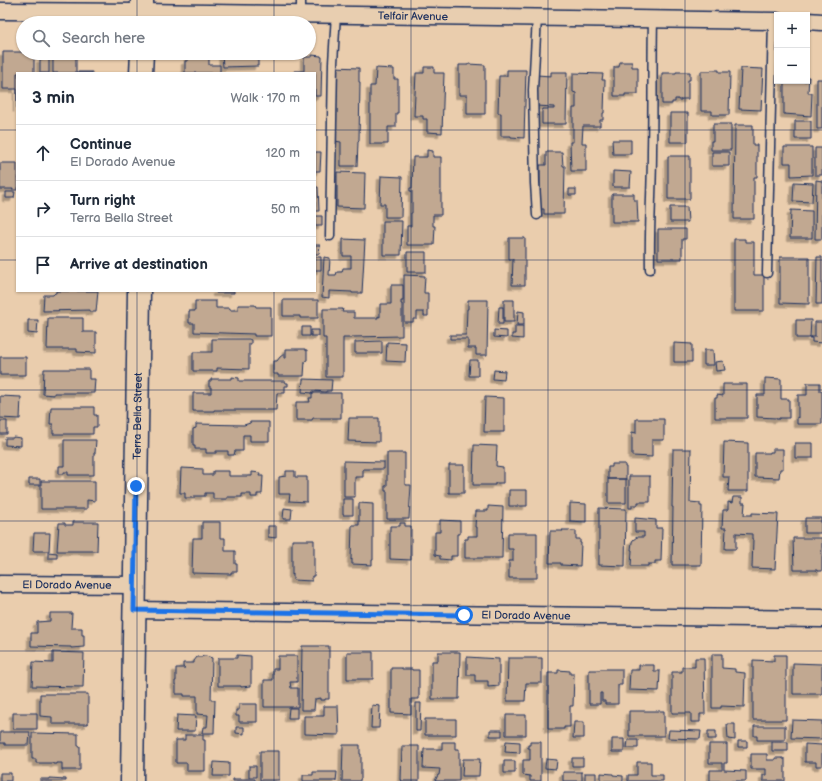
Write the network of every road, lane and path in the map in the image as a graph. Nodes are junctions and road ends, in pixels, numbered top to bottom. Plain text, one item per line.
1 (301, 7) edge
2 (0, 11) edge
3 (142, 12) edge
4 (336, 14) junction
5 (537, 17) junction
6 (653, 19) junction
7 (774, 21) edge
8 (810, 21) edge
9 (822, 22) edge
10 (774, 48) edge
11 (142, 60) edge
12 (141, 72) edge
13 (537, 215) dead end
14 (330, 236) dead end
15 (650, 269) dead end
16 (767, 273) dead end
17 (138, 292) edge
18 (0, 584) edge
19 (135, 585) junction
20 (134, 610) junction
21 (822, 619) edge
22 (132, 781) edge

1 - 3 street, Telfair Avenue
1 - 4 street, Telfair Avenue
2 - 3 street, Telfair Avenue
4 - 5 street, Telfair Avenue
4 - 14 lane
5 - 6 street, Telfair Avenue
5 - 13 lane
6 - 7 street, Telfair Avenue
6 - 15 lane
8 - 9 street
10 - 16 lane
11 - 12 main road
17 - 19 main road, Terra Bella Street
18 - 19 street, El Dorado Avenue
19 - 20 main road, Terra Bella Street
20 - 21 street, El Dorado Avenue
20 - 22 main road, Terra Bella Street

